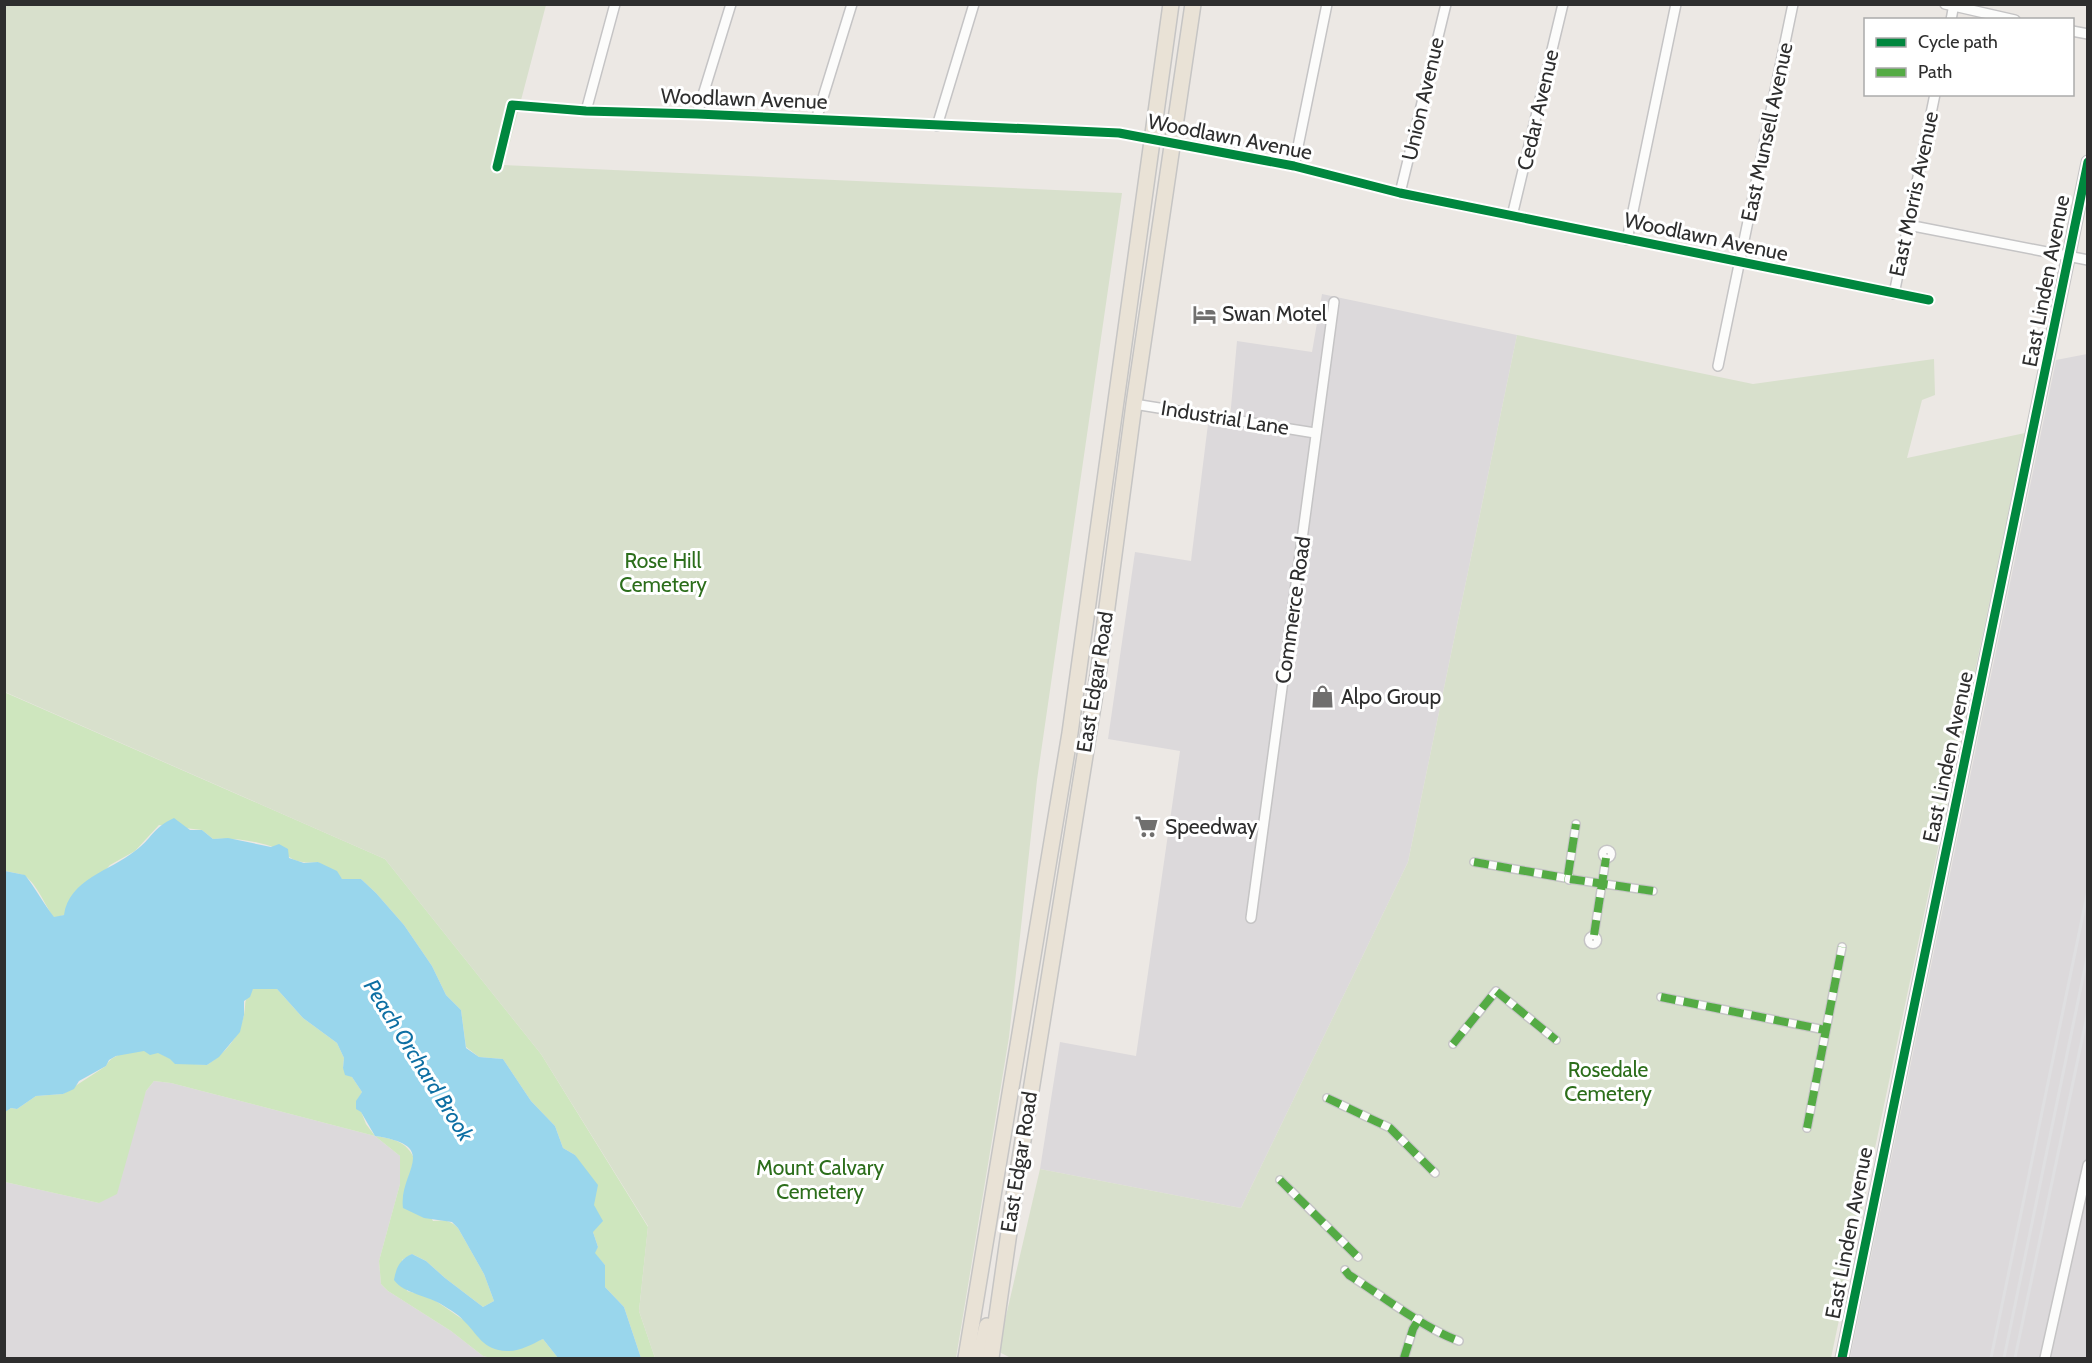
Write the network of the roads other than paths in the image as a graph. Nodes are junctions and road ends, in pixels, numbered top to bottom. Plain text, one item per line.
1 (615, 4) edge
2 (731, 4) edge
3 (852, 4) edge
4 (974, 4) edge
5 (1192, 4) edge
6 (1327, 4) edge
7 (1446, 4) edge
8 (1563, 4) edge
9 (1676, 4) edge
10 (1793, 4) edge
11 (1951, 5) edge
12 (1171, 8) edge
13 (2006, 18) edge
14 (1935, 96) edge
15 (586, 111) junction
16 (697, 114) junction
17 (816, 120) junction
18 (937, 126) junction
19 (1152, 140) junction
20 (1172, 144) junction
21 (2088, 162) edge
22 (1294, 166) junction
23 (497, 167) dead end
24 (1400, 193) junction
25 (1512, 216) junction
26 (1908, 225) junction
27 (1627, 240) junction
28 (2069, 257) junction
29 (2088, 260) edge
30 (1740, 263) junction
31 (1894, 294) junction
32 (1929, 300) dead end
33 (1334, 302) dead end
34 (1718, 366) dead end
35 (1134, 404) junction
36 (1315, 433) junction
37 (1576, 824) dead end
38 (1606, 858) dead end
39 (1474, 862) dead end
40 (1567, 877) junction
41 (1602, 884) junction
42 (1653, 891) dead end
43 (1251, 918) dead end
44 (1594, 935) dead end
45 (1842, 946) dead end
46 (1661, 997) dead end
47 (1825, 1030) junction
48 (1556, 1040) dead end
49 (1453, 1044) dead end
50 (1327, 1098) dead end
51 (1807, 1128) dead end
52 (2088, 1165) edge
53 (1435, 1173) dead end
54 (1280, 1180) dead end
55 (2084, 1196) edge
56 (1359, 1257) dead end
57 (1345, 1270) dead end
58 (1002, 1275) junction
59 (1419, 1319) junction
60 (1459, 1341) dead end
61 (966, 1359) edge
62 (979, 1359) edge
63 (991, 1359) edge
64 (1404, 1359) edge
65 (1842, 1359) edge
66 (2045, 1359) edge

1 - 15 street
2 - 16 street
3 - 17 street
4 - 18 street
5 - 20 highway, East Edgar Road
6 - 22 street
7 - 24 street, Union Avenue
8 - 25 street, Cedar Avenue
9 - 27 street
10 - 30 street, East Munsell Avenue
11 - 13 street
12 - 19 highway, East Edgar Road
14 - 26 street, East Morris Avenue
15 - 16 street, Woodlawn Avenue
15 - 23 street, Woodlawn Avenue
16 - 17 street, Woodlawn Avenue
17 - 18 street, Woodlawn Avenue
18 - 19 street, Woodlawn Avenue
19 - 20 street, Woodlawn Avenue
19 - 61 highway, East Edgar Road
20 - 22 street, Woodlawn Avenue
20 - 35 highway, East Edgar Road
21 - 28 street, East Linden Avenue
22 - 24 street, Woodlawn Avenue
24 - 25 street, Woodlawn Avenue
25 - 27 street, Woodlawn Avenue
26 - 28 street
26 - 31 street, East Morris Avenue
27 - 30 street, Woodlawn Avenue
28 - 29 street
28 - 65 street, East Linden Avenue
30 - 31 street, Woodlawn Avenue
30 - 34 street, East Munsell Avenue
31 - 32 street, Woodlawn Avenue
33 - 36 street, Commerce Road
35 - 36 street, Industrial Lane
35 - 58 highway, East Edgar Road
36 - 43 street, Commerce Road
37 - 40 street
38 - 41 street
39 - 40 street
40 - 41 street
41 - 42 street
41 - 44 street
45 - 47 street
46 - 47 street
47 - 51 street
48 - 49 street
50 - 53 street
52 - 55 street
54 - 56 street
55 - 66 street
57 - 59 street
58 - 62 highway
58 - 63 highway, East Edgar Road
59 - 60 street
59 - 64 street

